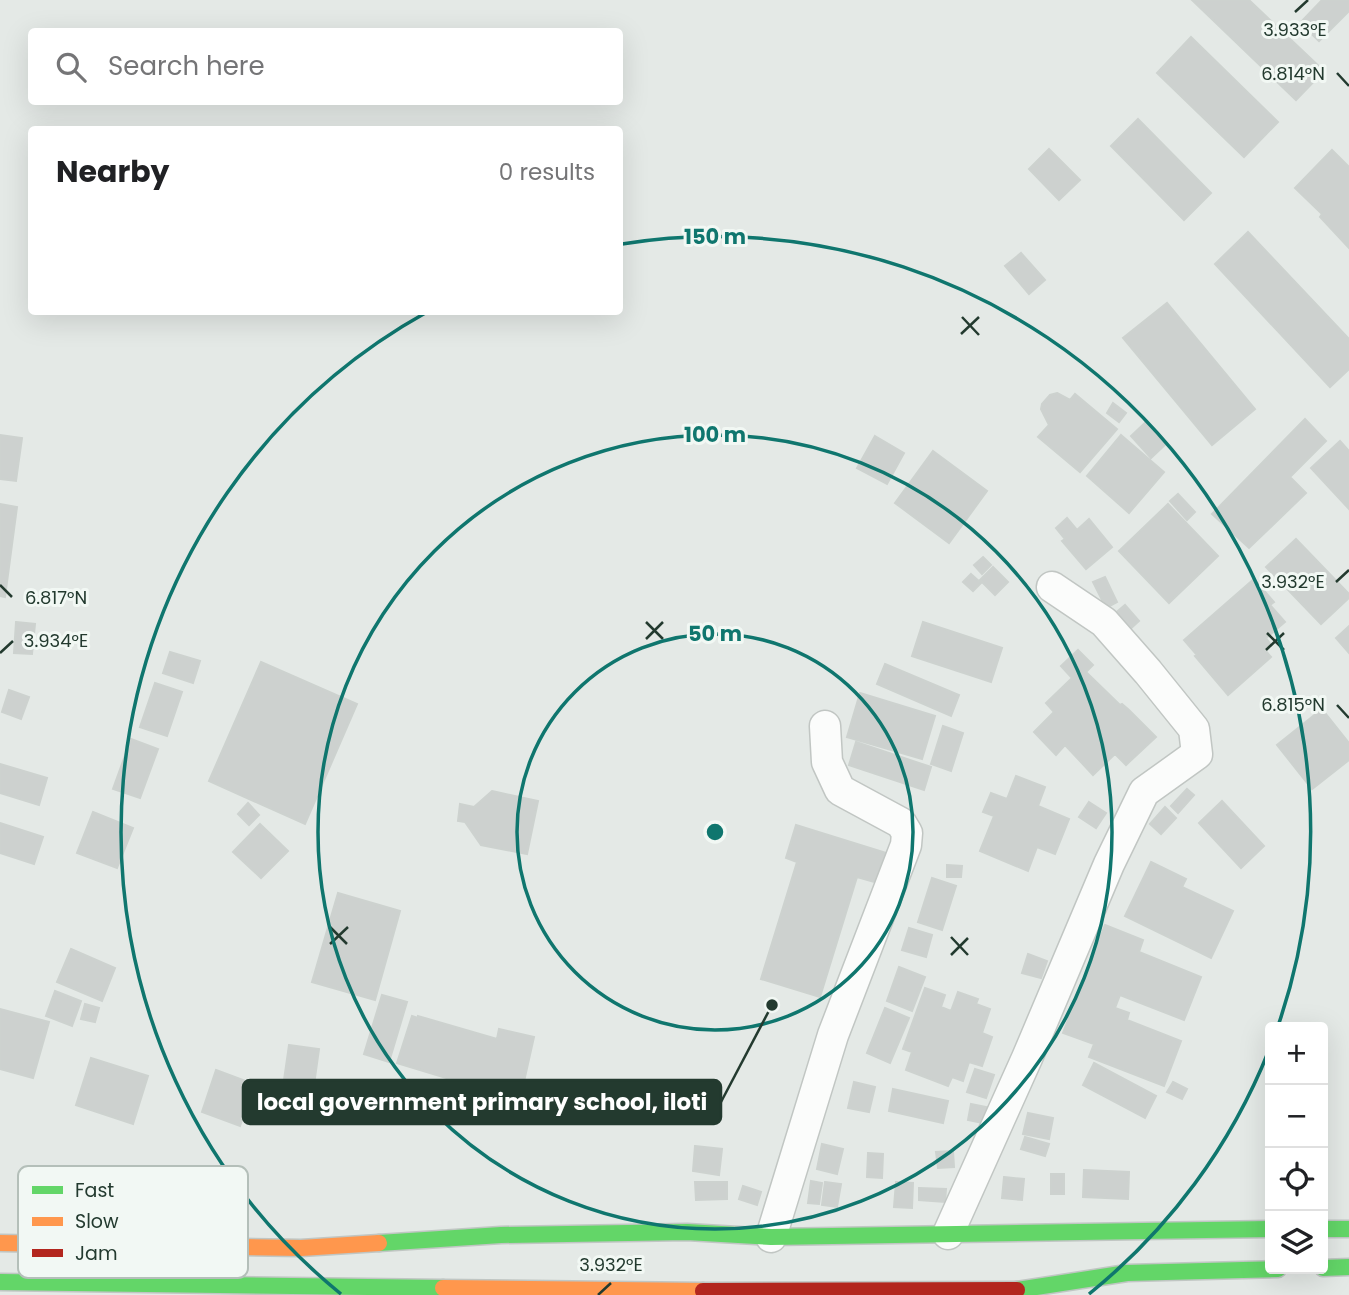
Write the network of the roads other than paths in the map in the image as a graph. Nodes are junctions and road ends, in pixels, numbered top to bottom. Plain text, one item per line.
1 (1052, 587) dead end
2 (825, 726) dead end
3 (1265, 1229) edge
4 (1328, 1229) edge
5 (1349, 1229) edge
6 (948, 1234) junction
7 (771, 1237) junction
8 (0, 1243) edge
9 (18, 1243) edge
10 (248, 1247) edge
11 (1349, 1267) edge
12 (1328, 1268) edge
13 (1265, 1269) edge
14 (0, 1282) edge
15 (773, 1294) edge

1 - 6 street
2 - 7 street
3 - 6 street
4 - 5 street
6 - 7 street
7 - 10 street
8 - 9 street
11 - 12 street
13 - 15 street
14 - 15 street

